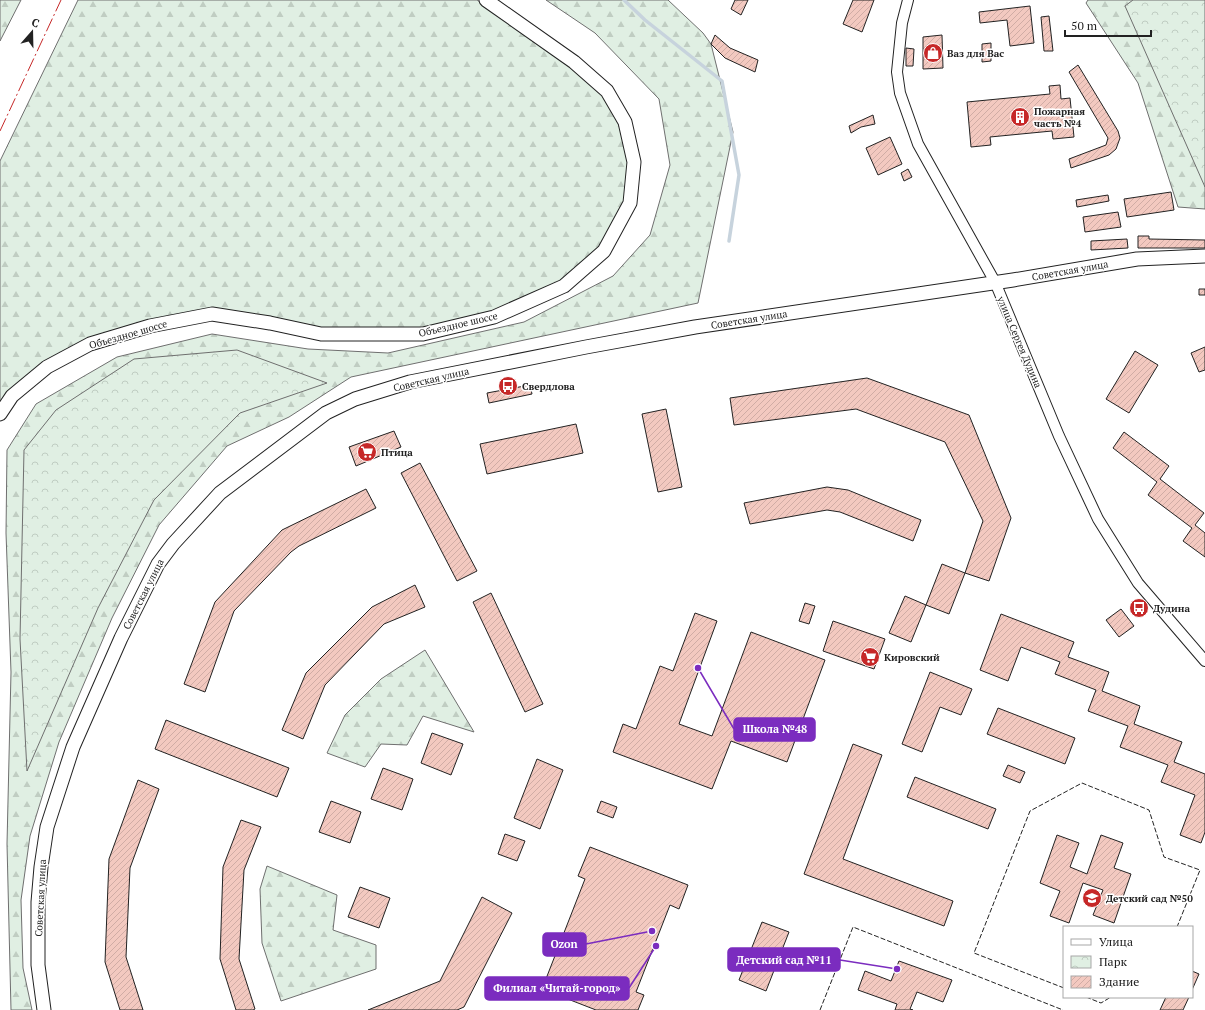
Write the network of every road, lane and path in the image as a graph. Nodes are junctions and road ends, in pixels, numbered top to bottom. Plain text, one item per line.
1 (486, 0) edge
2 (908, 0) edge
3 (1205, 256) edge
4 (995, 282) junction
5 (0, 414) edge
6 (1205, 661) edge
7 (44, 1010) edge

1 - 5 street, Объездное шоссе
2 - 4 street, улица Сергея Дудина
3 - 4 street, Советская улица
4 - 6 street, улица Сергея Дудина
4 - 7 street, Советская улица

